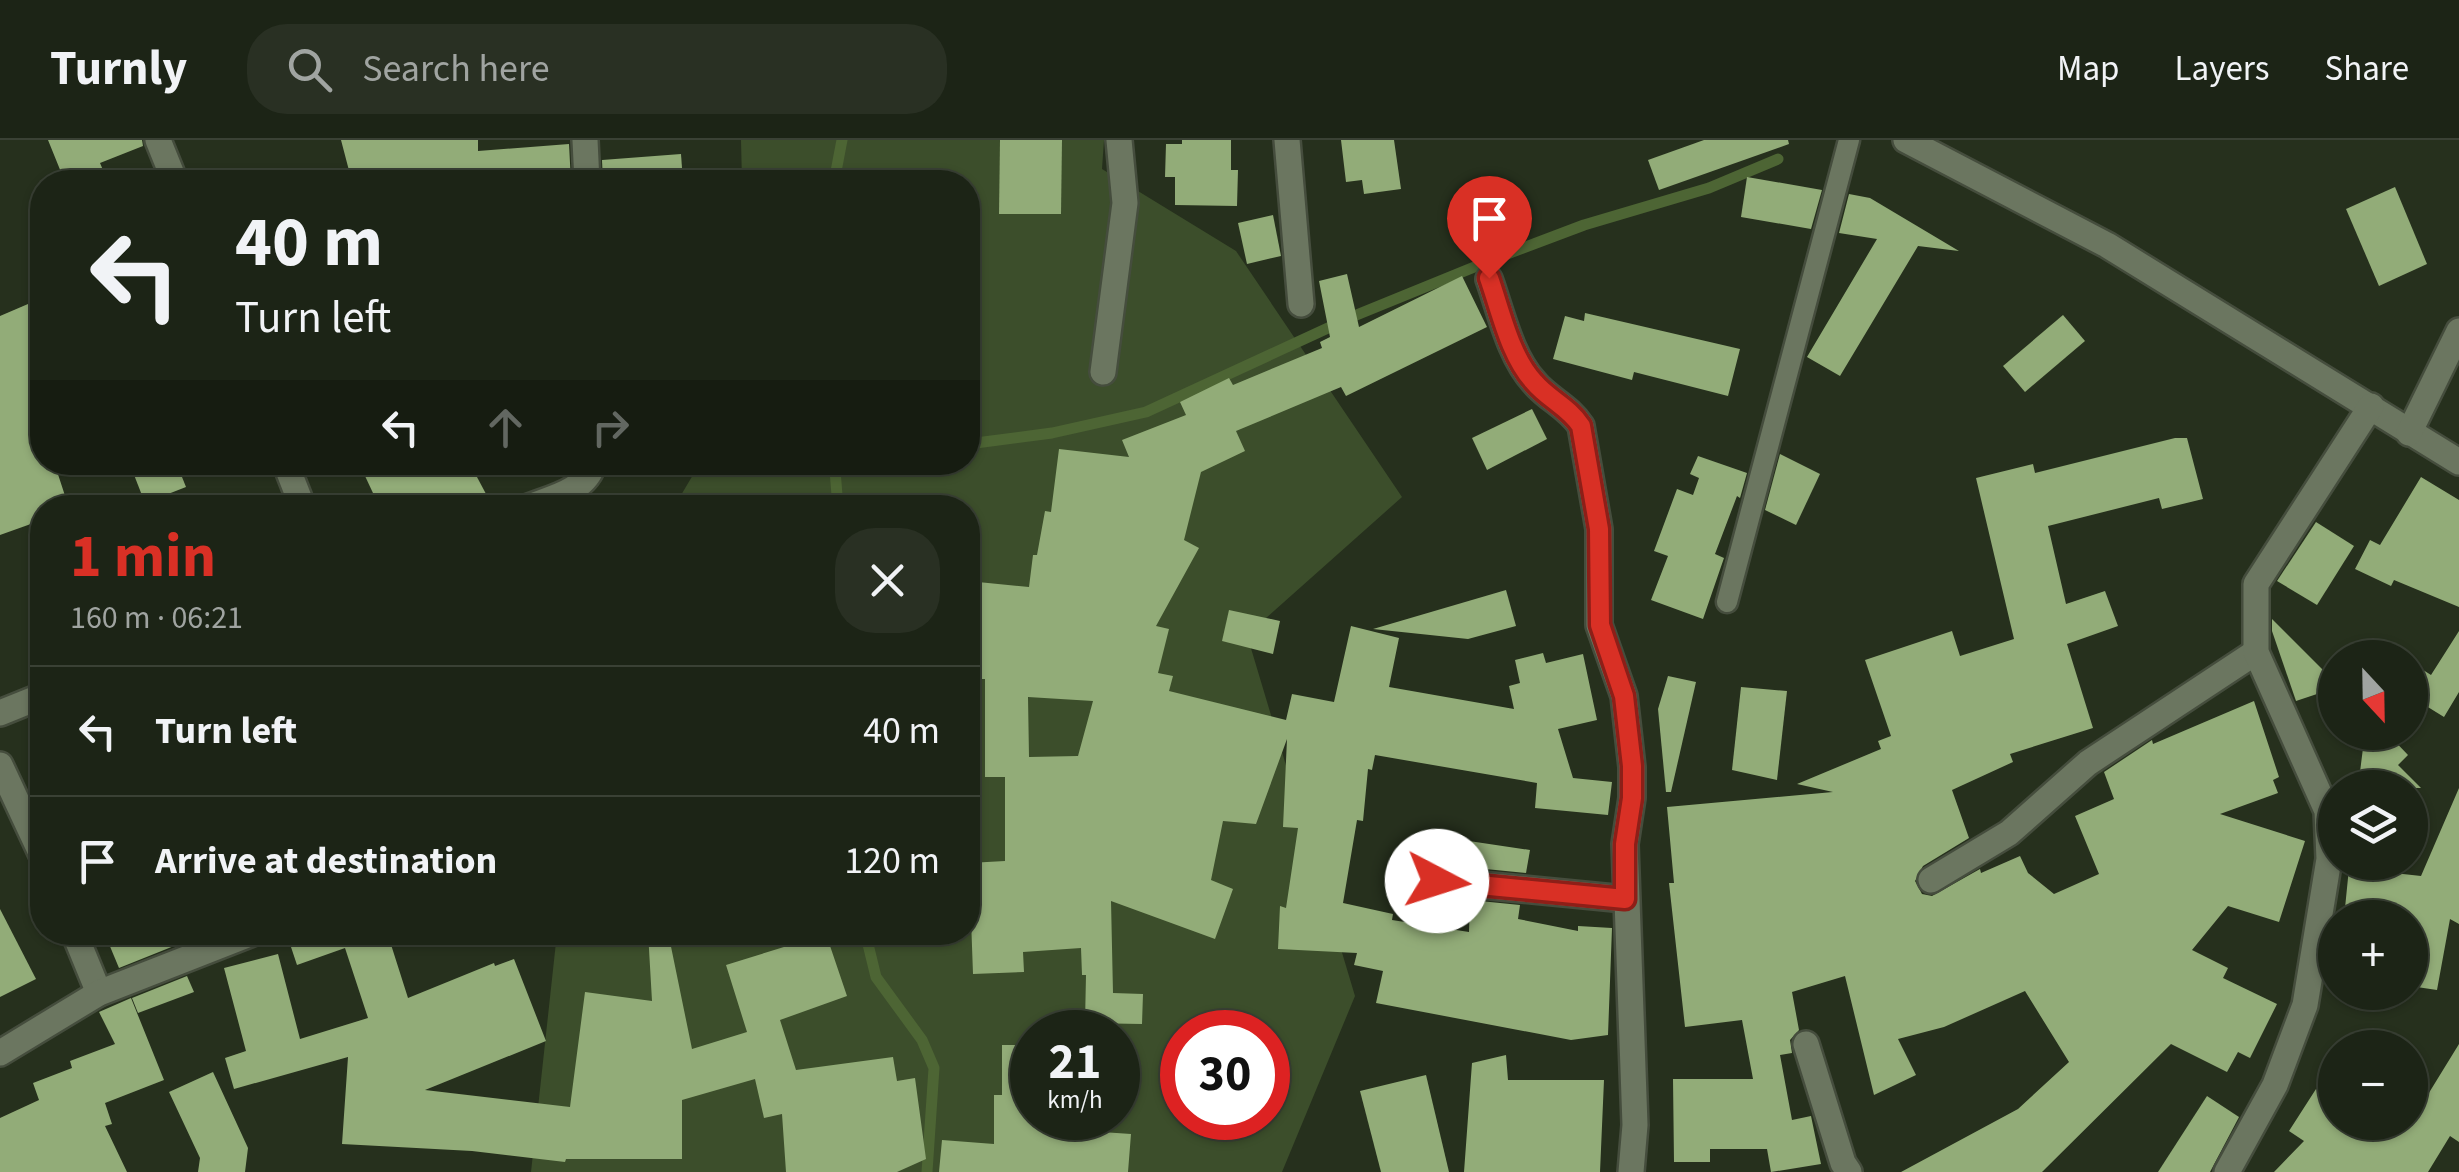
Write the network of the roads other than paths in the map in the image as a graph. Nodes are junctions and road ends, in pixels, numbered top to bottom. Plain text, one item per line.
1 (158, 140) edge
2 (585, 140) edge
3 (1119, 140) edge
4 (1287, 140) edge
5 (1849, 140) edge
6 (1906, 140) edge
7 (170, 170) edge
8 (586, 170) edge
9 (1489, 278) dead end
10 (1301, 304) dead end
11 (2459, 331) edge
12 (1102, 372) dead end
13 (2371, 406) junction
14 (2408, 433) junction
15 (2459, 462) edge
16 (589, 475) edge
17 (560, 495) edge
18 (1727, 602) dead end
19 (2256, 652) junction
20 (30, 701) edge
21 (0, 713) edge
22 (0, 765) edge
23 (30, 829) edge
24 (1399, 877) dead end
25 (1931, 880) dead end
26 (1625, 899) junction
27 (79, 945) edge
28 (222, 945) edge
29 (99, 993) junction
30 (1806, 1044) dead end
31 (0, 1053) edge
32 (1631, 1172) edge
33 (1849, 1172) edge
34 (2227, 1172) edge

1 - 7 street
2 - 8 street
3 - 12 street
4 - 10 street
5 - 18 lane
6 - 13 street
9 - 26 street
11 - 14 street
13 - 14 street
13 - 19 street
14 - 15 street
16 - 17 street
19 - 25 street
19 - 34 street
20 - 21 street
22 - 23 street
24 - 26 street
26 - 32 street
27 - 29 street
28 - 29 street
29 - 31 street
30 - 33 street

